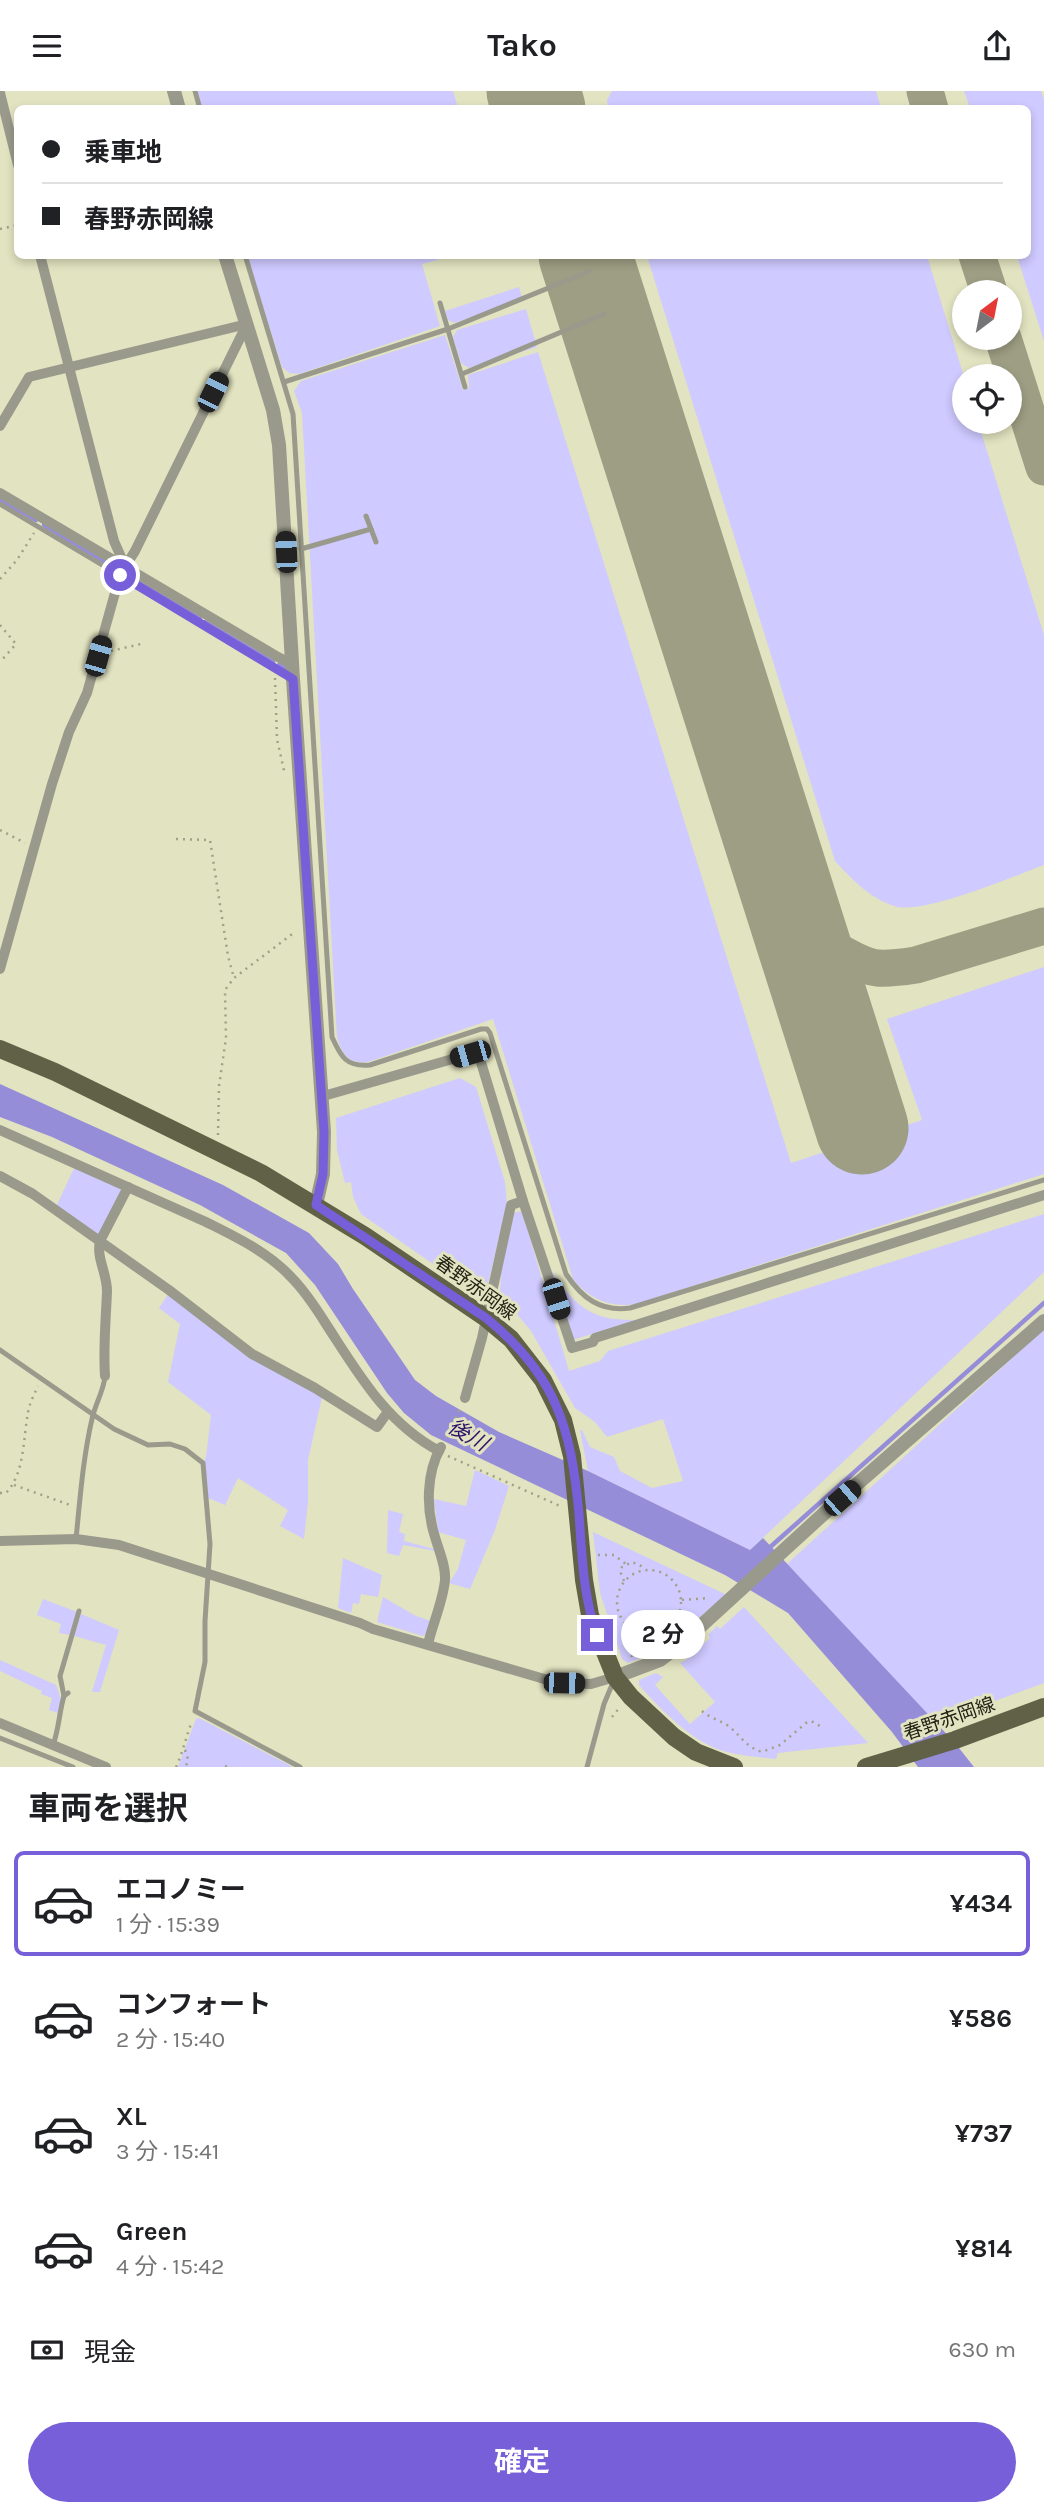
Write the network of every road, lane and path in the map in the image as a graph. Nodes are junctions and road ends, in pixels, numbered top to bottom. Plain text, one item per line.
1 (0, 93) edge
2 (14, 149) edge
3 (41, 259) edge
4 (226, 259) edge
5 (246, 259) edge
6 (590, 271) dead end
7 (440, 303) dead end
8 (604, 314) dead end
9 (247, 324) junction
10 (448, 329) junction
11 (69, 368) junction
12 (462, 375) junction
13 (284, 382) junction
14 (465, 387) dead end
15 (0, 426) edge
16 (0, 493) edge
17 (0, 504) edge
18 (366, 516) dead end
19 (38, 527) junction
20 (371, 529) junction
21 (376, 542) dead end
22 (302, 549) junction
23 (123, 571) junction
24 (0, 579) edge
25 (0, 625) edge
26 (145, 643) dead end
27 (98, 656) junction
28 (292, 660) junction
29 (0, 662) edge
30 (274, 668) junction
31 (293, 679) junction
32 (285, 779) dead end
33 (0, 830) edge
34 (176, 838) dead end
35 (33, 848) junction
36 (300, 930) junction
37 (0, 969) edge
38 (234, 978) junction
39 (0, 1049) edge
40 (320, 1097) junction
41 (0, 1130) edge
42 (216, 1150) junction
43 (0, 1176) edge
44 (1044, 1179) edge
45 (128, 1187) junction
46 (1044, 1195) edge
47 (523, 1201) junction
48 (316, 1205) junction
49 (100, 1241) junction
50 (486, 1318) junction
51 (1044, 1321) edge
52 (0, 1350) edge
53 (105, 1375) joint
54 (40, 1380) junction
55 (465, 1398) joint
56 (387, 1413) junction
57 (92, 1416) junction
58 (440, 1449) junction
59 (14, 1485) junction
60 (0, 1493) edge
61 (79, 1508) junction
62 (574, 1512) junction
63 (76, 1539) junction
64 (0, 1541) edge
65 (591, 1556) dead end
66 (626, 1564) junction
67 (643, 1570) junction
68 (208, 1574) junction
69 (624, 1581) junction
70 (682, 1600) junction
71 (724, 1606) junction
72 (79, 1611) dead end
73 (628, 1626) junction
74 (649, 1634) junction
75 (633, 1642) junction
76 (428, 1644) junction
77 (633, 1661) dead end
78 (615, 1677) junction
79 (1044, 1707) edge
80 (195, 1711) junction
81 (702, 1711) dead end
82 (0, 1723) edge
83 (820, 1726) dead end
84 (0, 1738) edge
85 (53, 1745) junction
86 (185, 1748) junction
87 (73, 1767) edge
88 (106, 1767) edge
89 (176, 1767) edge
90 (186, 1767) edge
91 (300, 1767) edge
92 (587, 1767) edge
93 (734, 1767) edge
94 (866, 1767) edge

1 - 2 street
3 - 11 street
4 - 9 street
5 - 13 lane
6 - 10 lane
7 - 10 lane
8 - 12 lane
9 - 11 street
9 - 23 street
9 - 28 street
10 - 12 lane
10 - 13 lane
11 - 15 street
11 - 23 street
12 - 14 lane
13 - 22 lane
16 - 23 street
17 - 19 lane
18 - 20 lane
19 - 23 lane
19 - 24 path
20 - 21 lane
20 - 22 lane
22 - 44 lane
23 - 27 street
23 - 28 street
23 - 30 lane
25 - 29 path
26 - 27 path
27 - 35 street
28 - 31 street
30 - 31 lane
30 - 32 path
31 - 36 street
33 - 35 path
34 - 38 path
35 - 37 street
36 - 38 path
36 - 40 street
38 - 42 path
39 - 42 main road, 春野赤岡線
40 - 47 street
40 - 48 street
41 - 45 street
42 - 48 main road, 春野赤岡線
43 - 49 street
45 - 49 street
45 - 56 street
46 - 47 street
47 - 50 street
48 - 50 main road, 春野赤岡線
49 - 53 street
49 - 56 street
50 - 55 street
50 - 62 main road, 春野赤岡線
51 - 71 street
52 - 54 lane
53 - 57 lane
54 - 57 lane
54 - 59 path
55 - 58 path
56 - 58 street
57 - 61 lane
57 - 68 lane
58 - 62 path
58 - 76 street
59 - 60 path
59 - 61 path
61 - 63 lane
62 - 78 main road, 春野赤岡線
63 - 64 street
63 - 68 street
65 - 66 path
66 - 67 path
66 - 69 path
67 - 69 path
67 - 70 path
68 - 76 street
68 - 80 lane
69 - 73 path
70 - 71 path
70 - 74 path
71 - 78 street
72 - 85 lane
73 - 74 path
73 - 75 path
74 - 75 path
75 - 77 path
76 - 78 street
78 - 92 lane
78 - 93 main road, 春野赤岡線
79 - 94 main road, 春野赤岡線
80 - 86 path
80 - 91 lane
81 - 83 path
82 - 85 street
84 - 87 lane
85 - 88 street
86 - 89 path
86 - 90 path

